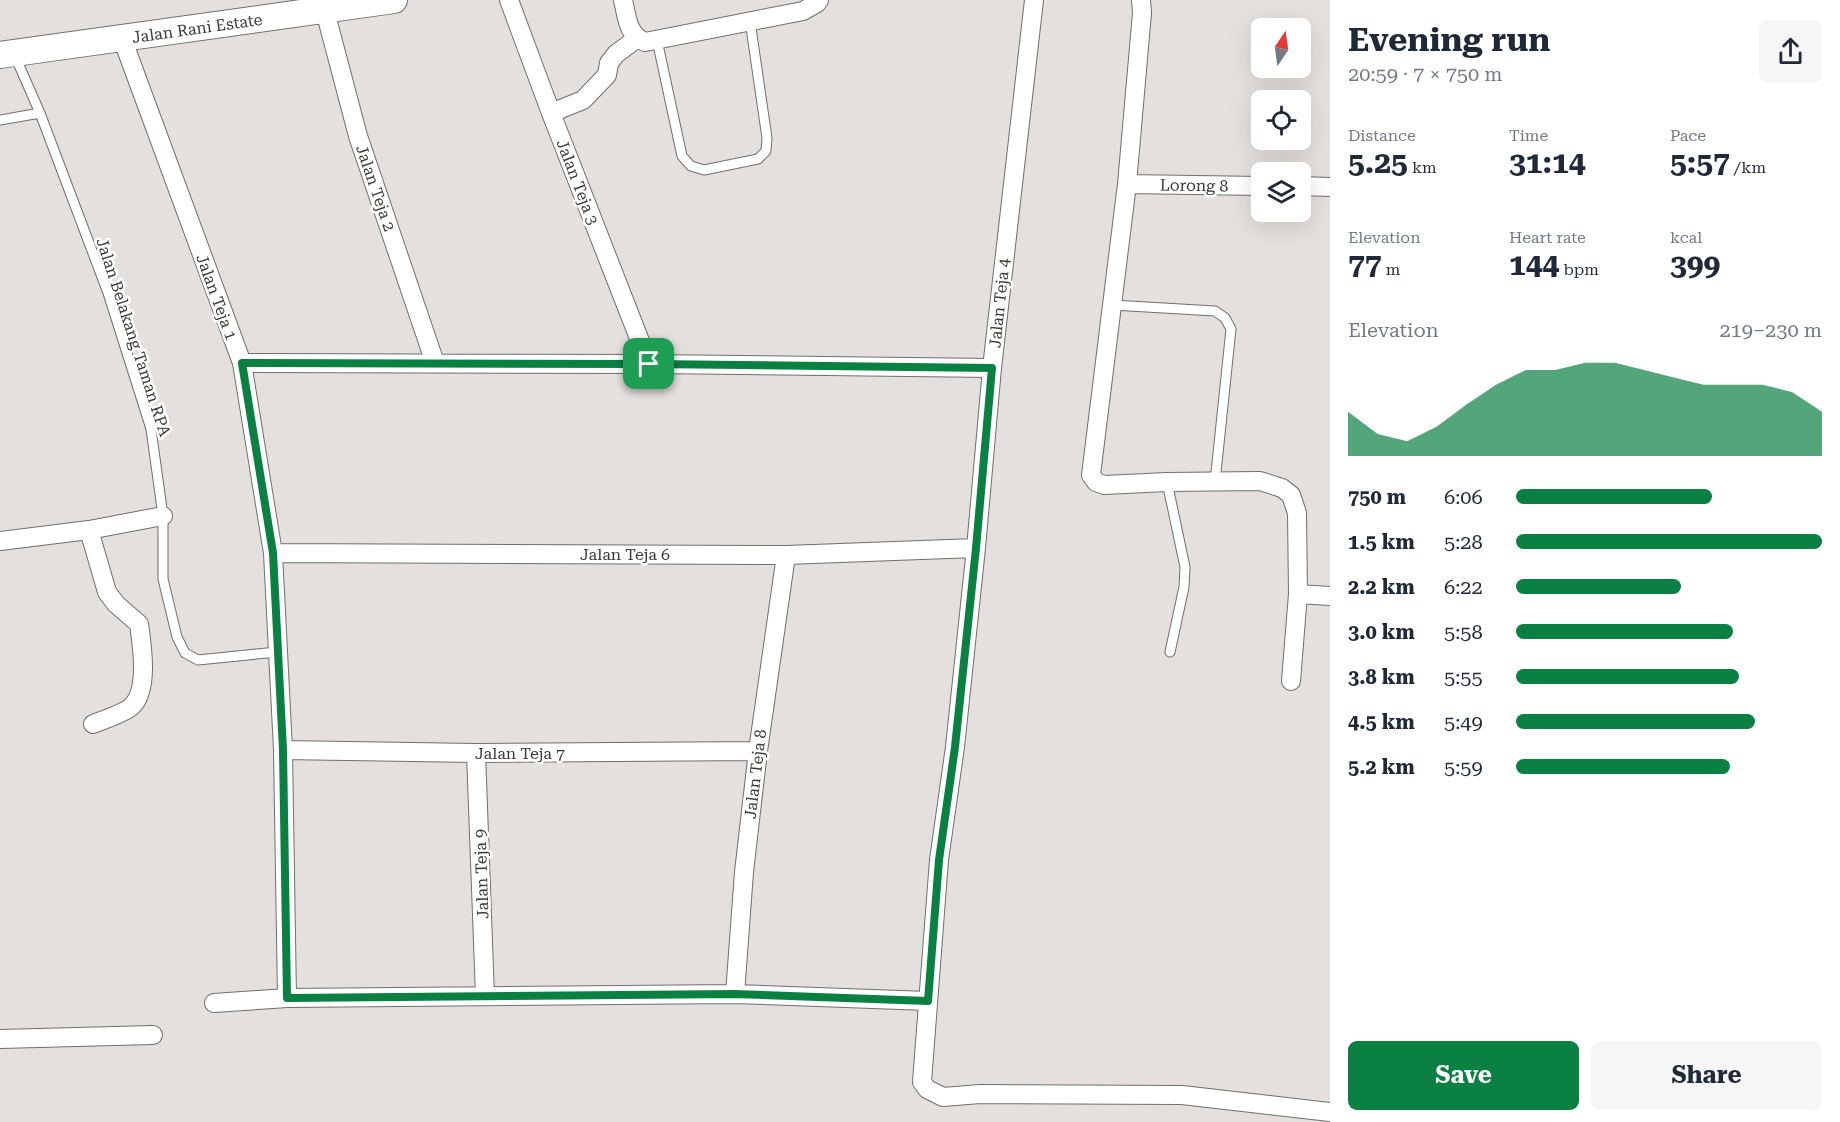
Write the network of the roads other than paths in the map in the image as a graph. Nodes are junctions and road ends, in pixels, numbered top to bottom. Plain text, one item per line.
1 (394, 0) edge
2 (509, 0) edge
3 (623, 0) edge
4 (819, 0) edge
5 (1034, 0) edge
6 (1141, 0) edge
7 (325, 11) junction
8 (750, 21) junction
9 (122, 38) junction
10 (636, 39) junction
11 (657, 40) junction
12 (7, 54) edge
13 (40, 113) junction
14 (551, 113) junction
15 (0, 120) edge
16 (1127, 184) junction
17 (1251, 186) edge
18 (1311, 186) edge
19 (1330, 187) edge
20 (1112, 305) junction
21 (242, 363) junction
22 (435, 363) junction
23 (649, 364) junction
24 (992, 368) junction
25 (1167, 482) junction
26 (1215, 482) junction
27 (163, 516) junction
28 (89, 531) junction
29 (0, 540) edge
30 (976, 548) junction
31 (273, 553) junction
32 (786, 555) junction
33 (1298, 594) junction
34 (1330, 596) edge
35 (277, 652) junction
36 (1170, 652) dead end
37 (1291, 681) dead end
38 (93, 724) dead end
39 (283, 750) junction
40 (758, 751) junction
41 (476, 753) junction
42 (735, 994) junction
43 (485, 996) junction
44 (287, 998) junction
45 (928, 1001) junction
46 (214, 1003) dead end
47 (153, 1035) dead end
48 (0, 1039) edge
49 (1330, 1112) edge

1 - 7 street, Jalan Rani Estate
2 - 14 street, Jalan Teja 3
3 - 10 street
4 - 8 street
5 - 24 street, Jalan Teja 4
6 - 16 street
7 - 9 street, Jalan Rani Estate
7 - 22 street, Jalan Teja 2
8 - 11 street
8 - 11 lane
9 - 12 street, Jalan Rani Estate
9 - 21 street, Jalan Teja 1
10 - 11 street
10 - 14 street
12 - 13 lane, Jalan Belakang Taman RPA
13 - 15 lane
13 - 27 lane, Jalan Belakang Taman RPA
14 - 23 street, Jalan Teja 3
16 - 17 street, Lorong 8
16 - 20 street
18 - 19 street
20 - 25 street
20 - 26 lane
21 - 22 street
21 - 31 street, Jalan Teja 1
22 - 23 street
23 - 24 street
24 - 30 street, Jalan Teja 4
25 - 26 street
25 - 36 lane
26 - 33 street
27 - 28 street
27 - 35 lane, Jalan Belakang Taman RPA
28 - 29 street
28 - 38 street
30 - 32 street, Jalan Teja 6
30 - 45 street, Jalan Teja 4
31 - 32 street, Jalan Teja 6
31 - 35 street, Jalan Teja 1
32 - 40 street, Jalan Teja 8
33 - 34 street
33 - 37 street
35 - 39 street, Jalan Teja 1
39 - 41 street, Jalan Teja 7
39 - 44 street, Jalan Teja 1
40 - 41 street, Jalan Teja 7
40 - 42 street, Jalan Teja 8
41 - 43 street, Jalan Teja 9
42 - 43 street
42 - 45 street
43 - 44 street
44 - 46 street
45 - 49 street, Jalan Teja 4
47 - 48 street

